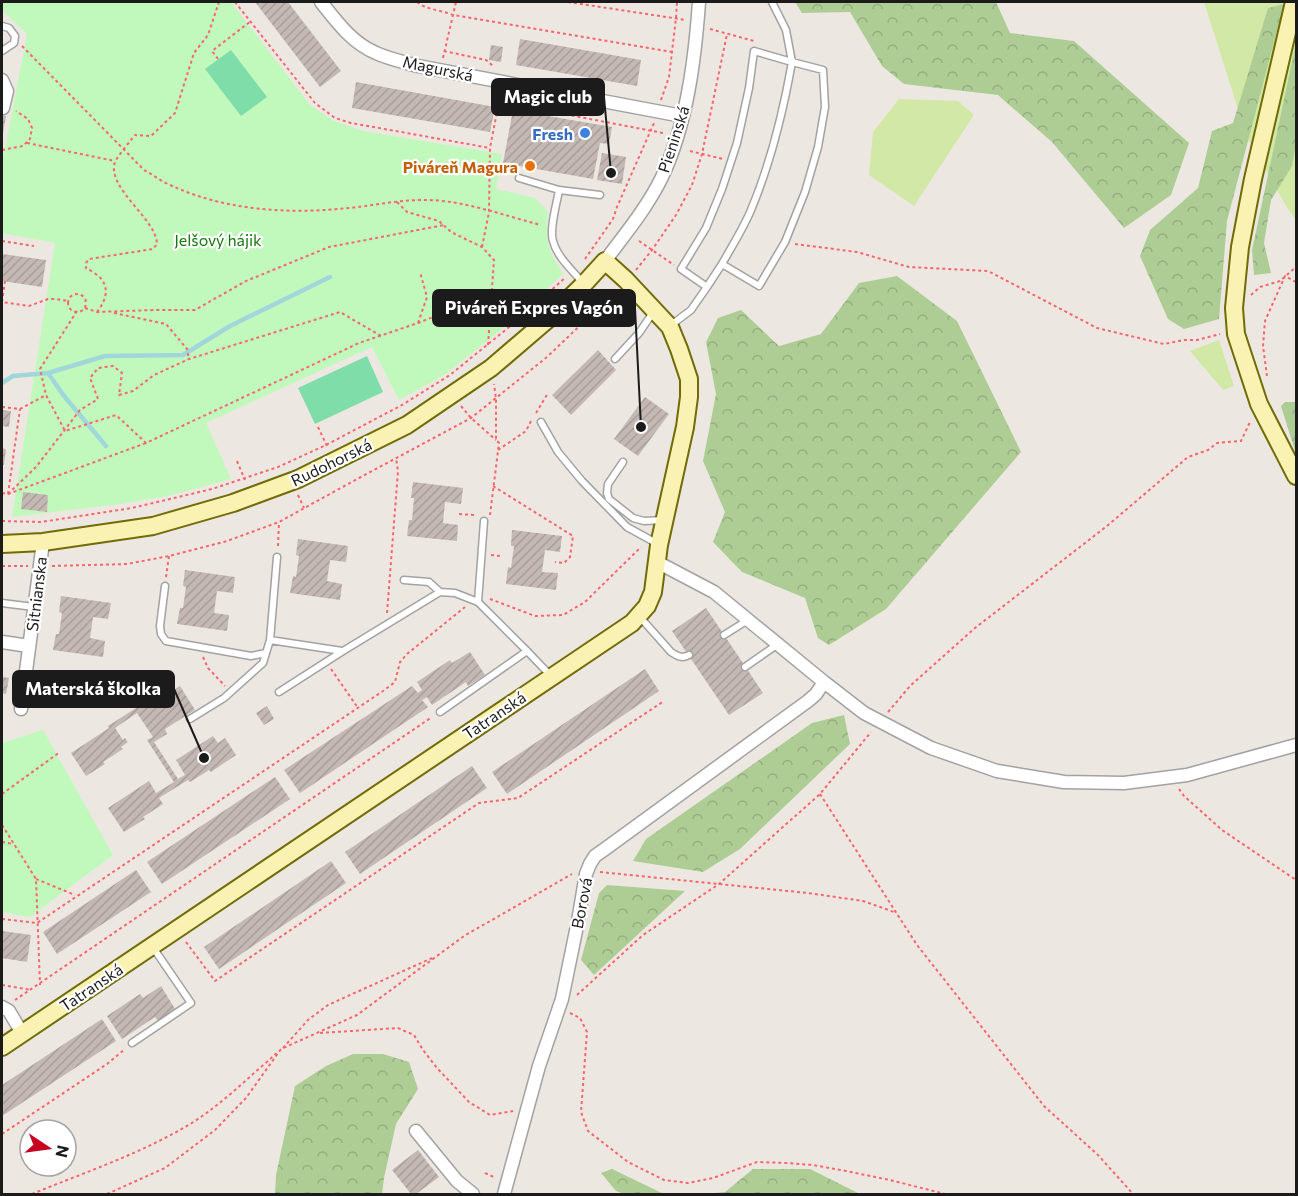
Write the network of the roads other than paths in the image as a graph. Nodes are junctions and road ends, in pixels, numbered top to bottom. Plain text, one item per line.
1 (321, 2) edge
2 (699, 2) edge
3 (772, 2) edge
4 (1294, 2) edge
5 (2, 26) edge
6 (2, 51) edge
7 (792, 62) junction
8 (2, 80) edge
9 (4, 108) edge
10 (682, 116) junction
11 (519, 178) dead end
12 (559, 190) junction
13 (600, 195) dead end
14 (605, 261) junction
15 (722, 264) junction
16 (584, 284) junction
17 (707, 287) junction
18 (655, 311) junction
19 (670, 327) junction
20 (615, 359) dead end
21 (541, 422) dead end
22 (623, 462) dead end
23 (1296, 476) edge
24 (664, 520) junction
25 (484, 521) dead end
26 (43, 542) junction
27 (654, 542) junction
28 (2, 544) edge
29 (277, 557) road end
30 (657, 562) junction
31 (404, 580) dead end
32 (165, 586) dead end
33 (440, 592) junction
34 (478, 602) junction
35 (2, 603) edge
36 (34, 607) junction
37 (639, 616) junction
38 (748, 620) junction
39 (724, 635) dead end
40 (270, 640) junction
41 (2, 642) edge
42 (778, 644) junction
43 (29, 646) junction
44 (343, 651) junction
45 (527, 651) junction
46 (266, 653) junction
47 (689, 655) dead end
48 (745, 667) dead end
49 (551, 677) junction
50 (824, 682) junction
51 (279, 692) dead end
52 (21, 708) dead end
53 (440, 712) road end
54 (189, 719) dead end
55 (1296, 745) edge
56 (152, 946) junction
57 (2, 1008) edge
58 (22, 1033) junction
59 (132, 1043) road end
60 (2, 1047) edge
61 (416, 1131) dead end
62 (473, 1194) edge
63 (504, 1194) edge

1 - 10 street, Magurská
2 - 10 street, Pieninská
3 - 7 lane
4 - 23 street
5 - 6 lane
7 - 15 lane
7 - 15 lane
7 - 17 lane
8 - 9 street
10 - 14 street, Pieninská
11 - 12 lane
12 - 13 lane
12 - 16 lane
14 - 16 street, Rudohorská
14 - 18 street, Tatranská
15 - 17 lane
16 - 26 street, Rudohorská
17 - 19 lane
18 - 19 street, Tatranská
18 - 20 lane
19 - 24 street, Tatranská
21 - 27 lane
22 - 24 lane
24 - 27 street, Tatranská
25 - 34 lane
26 - 28 street, Rudohorská
26 - 36 street, Sitnianska
27 - 30 street, Tatranská
29 - 40 lane
30 - 37 street, Tatranská
30 - 38 street
31 - 33 lane
32 - 46 lane
33 - 34 lane
33 - 44 lane
34 - 45 lane
35 - 36 lane
36 - 43 street, Sitnianska
37 - 47 lane
37 - 49 street, Tatranská
38 - 39 lane
38 - 42 street
40 - 44 lane
40 - 46 lane
41 - 43 street, Sitnianska
42 - 48 lane
42 - 50 street
43 - 52 street, Sitnianska
44 - 51 lane
45 - 49 lane
45 - 53 lane
46 - 54 lane
49 - 56 street, Tatranská
50 - 55 street
50 - 63 street, Borová
56 - 58 street, Tatranská
56 - 59 lane
57 - 58 street
58 - 60 street, Tatranská
61 - 62 street

